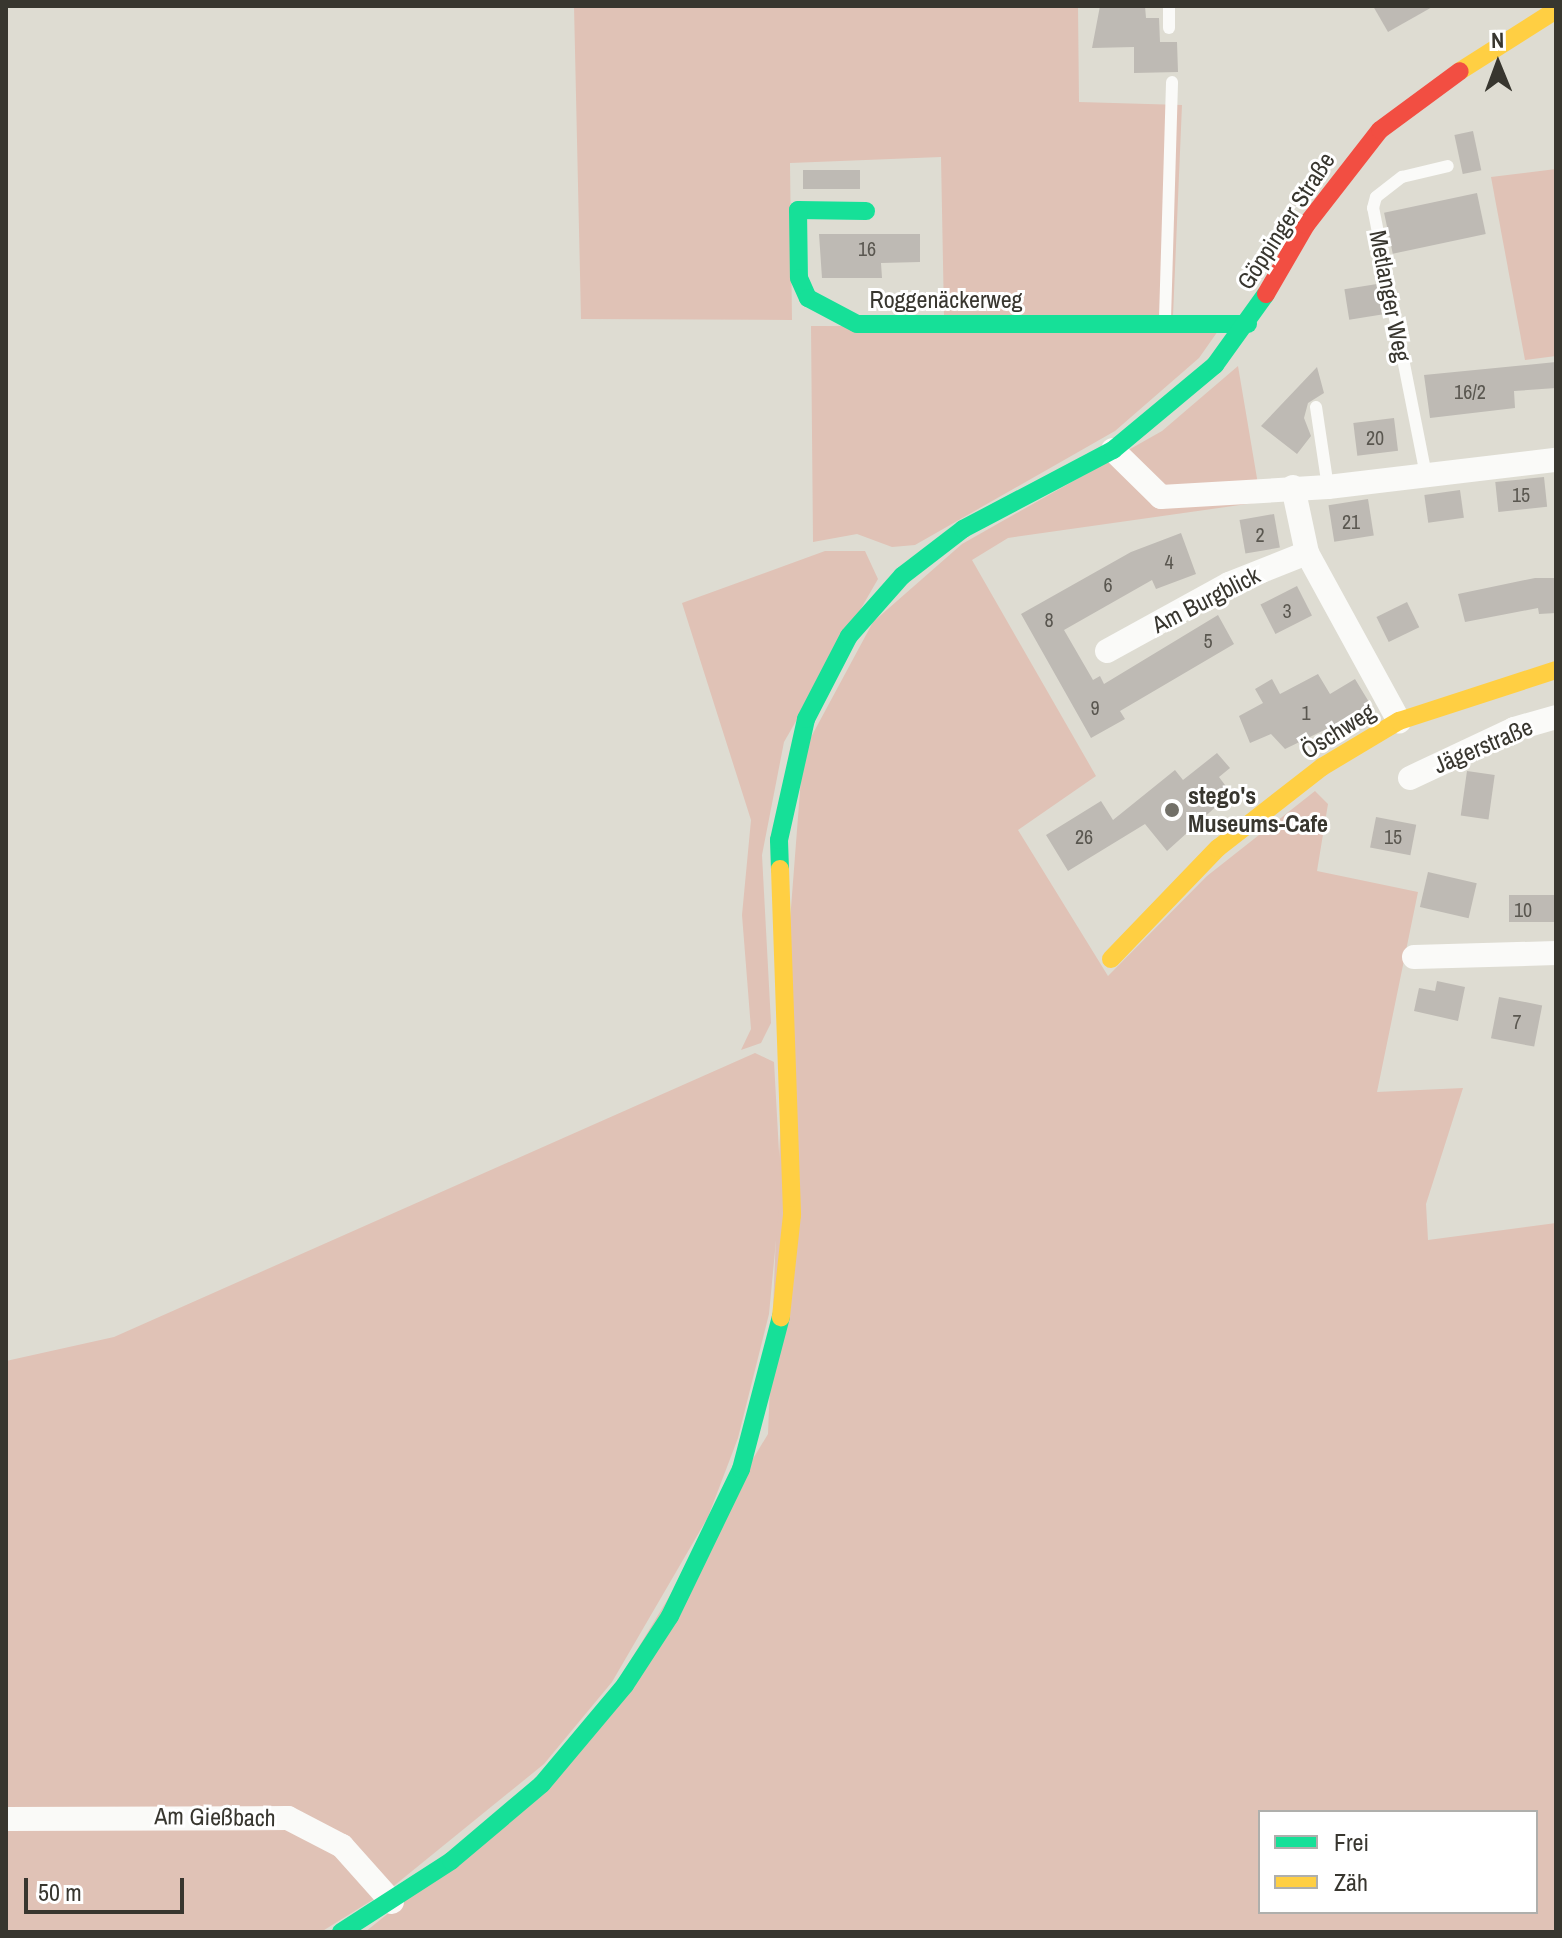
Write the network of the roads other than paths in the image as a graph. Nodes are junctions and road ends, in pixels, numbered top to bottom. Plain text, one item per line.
1 (1169, 6) edge
2 (1556, 10) edge
3 (1169, 28) dead end
4 (1172, 82) dead end
5 (1448, 166) dead end
6 (866, 211) dead end
7 (1248, 324) junction
8 (1165, 326) junction
9 (1316, 407) dead end
10 (1113, 450) junction
11 (1556, 460) edge
12 (1426, 475) junction
13 (1293, 487) junction
14 (1328, 487) junction
15 (1307, 553) junction
16 (1107, 651) dead end
17 (1556, 670) edge
18 (1556, 717) edge
19 (1399, 721) junction
20 (1410, 778) dead end
21 (1556, 953) edge
22 (1414, 957) dead end
23 (1111, 959) dead end
24 (6, 1819) edge
25 (392, 1902) junction
26 (341, 1932) edge

1 - 3 lane
2 - 7 main road, Göppinger Straße
4 - 8 lane
5 - 12 lane, Metlanger Weg
6 - 8 main road, Roggenäckerweg
7 - 8 main road, Roggenäckerweg
7 - 10 main road, Göppinger Straße
9 - 14 lane
10 - 13 street
10 - 25 main road, Göppinger Straße
11 - 12 street
12 - 14 street
13 - 14 street
13 - 15 street
15 - 16 street, Am Burgblick
15 - 19 street
17 - 19 main road, Öschweg
18 - 20 street, Jägerstraße
19 - 23 main road, Öschweg
21 - 22 street
24 - 25 street, Am Gießbach
25 - 26 main road, Göppinger Straße

